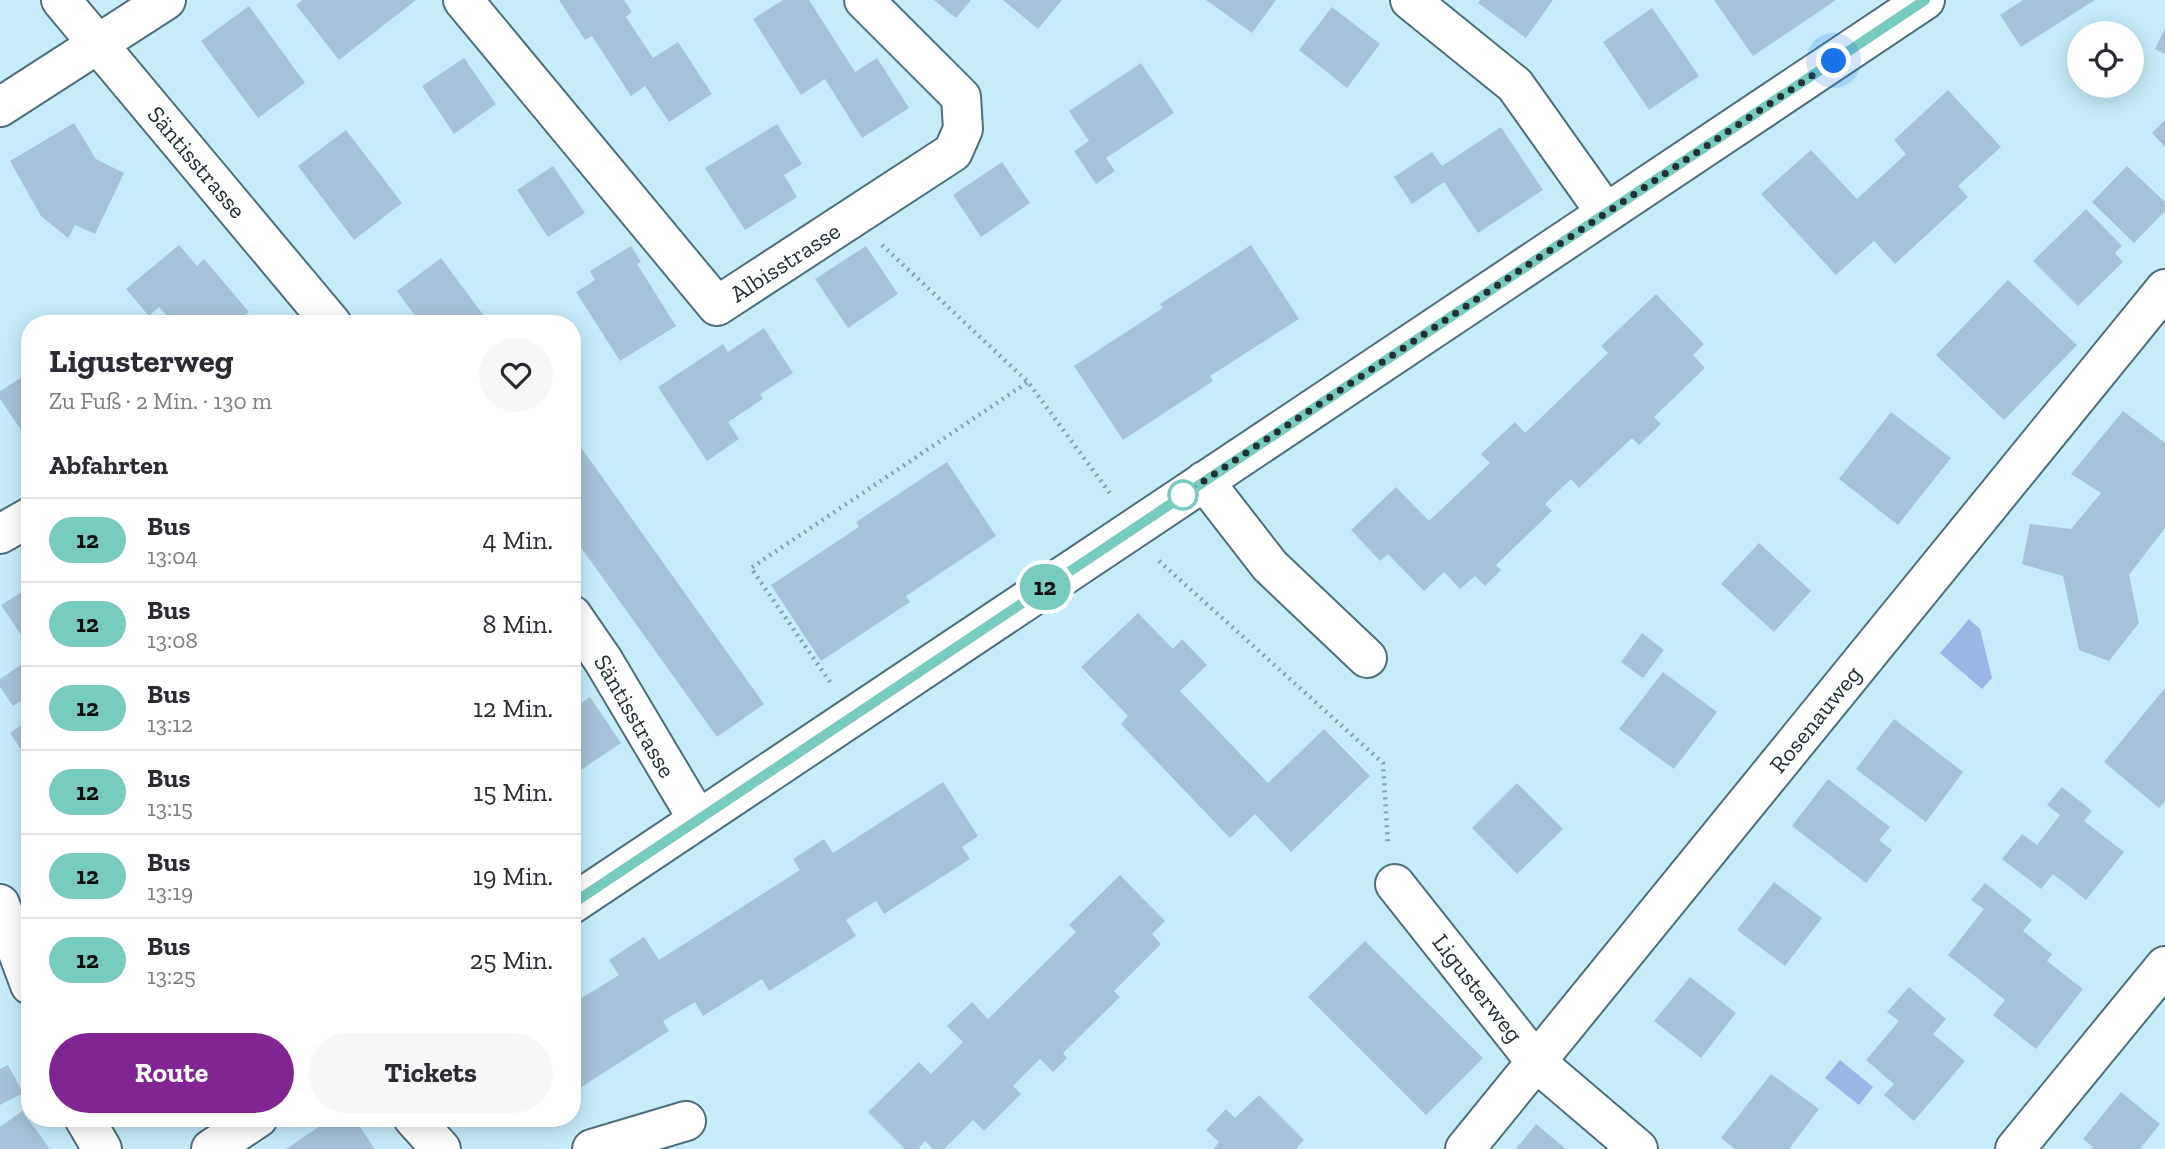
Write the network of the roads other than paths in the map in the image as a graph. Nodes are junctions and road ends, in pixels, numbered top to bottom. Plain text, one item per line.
1 (61, 0) edge
2 (166, 0) edge
3 (463, 0) edge
4 (864, 0) edge
5 (1409, 0) edge
6 (1925, 0) edge
7 (97, 46) junction
8 (0, 107) edge
9 (1606, 213) junction
10 (2165, 289) edge
11 (314, 315) edge
12 (1204, 481) junction
13 (21, 522) edge
14 (0, 534) edge
15 (581, 628) edge
16 (1367, 658) dead end
17 (697, 818) junction
18 (1395, 884) road end
19 (581, 898) edge
20 (0, 904) edge
21 (21, 961) edge
22 (2165, 966) edge
23 (1536, 1062) junction
24 (685, 1121) dead end
25 (89, 1127) edge
26 (244, 1127) edge
27 (421, 1127) edge
28 (102, 1149) edge
29 (211, 1149) edge
30 (441, 1149) edge
31 (592, 1149) edge
32 (1465, 1149) edge
33 (1638, 1149) edge
34 (2015, 1149) edge

1 - 7 street, Säntisstrasse
2 - 7 street
3 - 4 street, Albisstrasse
5 - 9 street
6 - 9 street
7 - 8 street
7 - 11 street, Säntisstrasse
9 - 12 street
10 - 23 street, Rosenauweg
12 - 16 street
12 - 17 street
13 - 14 street
15 - 17 street, Säntisstrasse
17 - 19 street
18 - 23 street, Ligusterweg
20 - 21 street
22 - 34 street
23 - 32 street, Rosenauweg
23 - 33 street, Ligusterweg
24 - 31 street
25 - 28 street
26 - 29 street
27 - 30 street

